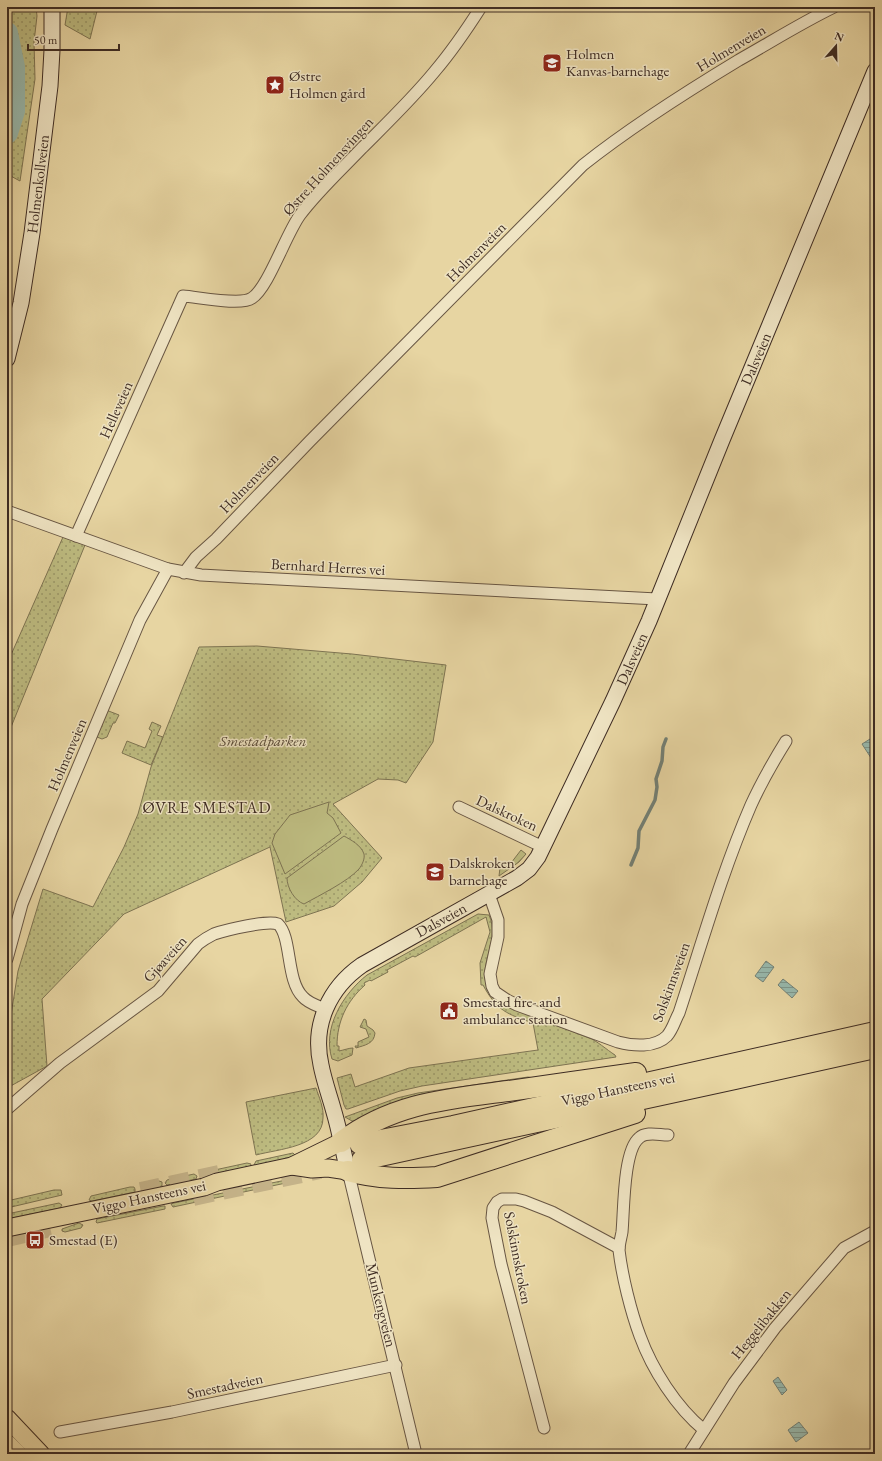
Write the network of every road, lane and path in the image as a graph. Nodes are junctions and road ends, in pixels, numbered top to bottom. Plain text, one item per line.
1 (52, 7) edge
2 (481, 7) edge
3 (834, 7) edge
4 (875, 71) edge
5 (183, 296) joint
6 (7, 359) edge
7 (7, 511) edge
8 (76, 536) junction
9 (168, 569) junction
10 (184, 573) junction
11 (657, 599) junction
12 (786, 741) dead end
13 (458, 808) dead end
14 (544, 847) junction
15 (489, 894) junction
16 (7, 959) edge
17 (325, 1009) junction
18 (875, 1032) edge
19 (875, 1048) edge
20 (767, 1056) junction
21 (735, 1080) junction
22 (7, 1109) edge
23 (668, 1135) dead end
24 (351, 1155) junction
25 (292, 1166) junction
26 (7, 1228) edge
27 (875, 1231) edge
28 (619, 1248) junction
29 (396, 1365) junction
30 (7, 1418) edge
31 (544, 1428) dead end
32 (704, 1430) junction
33 (60, 1432) dead end
34 (7, 1443) edge
35 (18, 1454) edge
36 (41, 1454) edge
37 (416, 1454) edge
38 (689, 1454) edge

1 - 6 street, Holmenkollveien
2 - 5 street, Østre Holmensvingen
3 - 10 street, Holmenveien
4 - 11 street, Dalsveien
5 - 8 street, Helleveien
7 - 8 street, Bernhard Herres vei
8 - 9 street, Bernhard Herres vei
9 - 10 street, Bernhard Herres vei
9 - 16 street, Holmenveien
10 - 11 street, Bernhard Herres vei
11 - 14 street, Dalsveien
12 - 15 street, Solskinnsveien
13 - 14 street, Dalskroken
14 - 15 street, Dalsveien
15 - 17 street, Dalsveien
17 - 22 street, Gjøaveien
17 - 24 street, Dalsveien
18 - 20 highway, Viggo Hansteens vei
19 - 21 highway, Viggo Hansteens vei
20 - 24 highway, Viggo Hansteens vei
20 - 24 highway
21 - 24 highway, Viggo Hansteens vei
21 - 24 highway
23 - 28 street
24 - 25 main road, Viggo Hansteens vei
24 - 25 main road, Viggo Hansteens vei
24 - 29 street, Munkengveien
25 - 26 main road, Viggo Hansteens vei
27 - 32 street, Heggelibakken
28 - 31 street, Solskinnskroken
28 - 32 street
29 - 33 street, Smestadveien
29 - 37 street, Munkengveien
30 - 36 main road
32 - 38 street, Heggelibakken
34 - 35 main road

